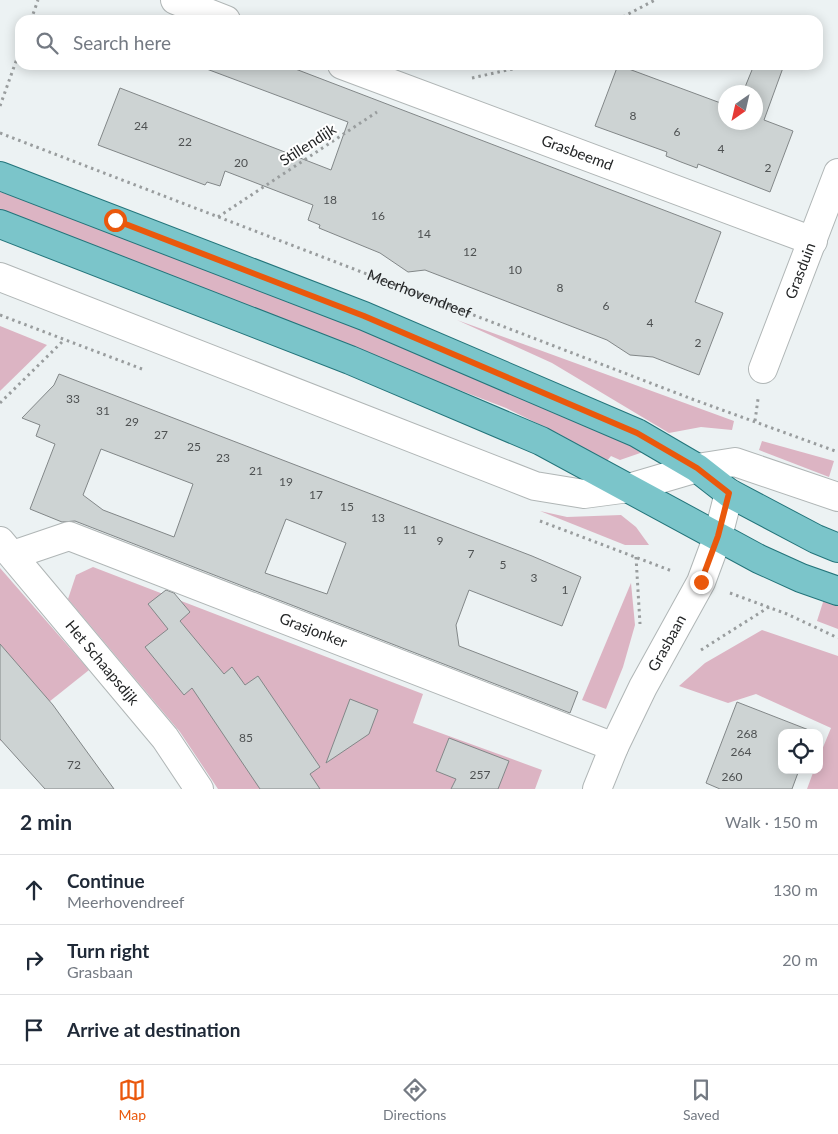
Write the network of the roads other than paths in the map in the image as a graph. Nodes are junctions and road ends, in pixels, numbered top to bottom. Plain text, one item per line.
1 (175, 0) edge
2 (213, 15) edge
3 (355, 70) edge
4 (838, 172) edge
5 (0, 176) edge
6 (0, 224) edge
7 (813, 241) junction
8 (0, 278) edge
9 (763, 369) dead end
10 (697, 468) junction
11 (629, 488) junction
12 (729, 493) junction
13 (838, 498) edge
14 (718, 536) junction
15 (7, 548) edge
16 (838, 548) edge
17 (838, 591) edge
18 (614, 747) junction
19 (200, 789) edge
20 (598, 789) edge

1 - 2 street
3 - 7 street, Grasbeemd
4 - 7 street, Grasduin
5 - 10 main road
6 - 11 main road
7 - 9 street, Grasduin
8 - 11 street
10 - 11 street
10 - 12 main road
10 - 13 street
11 - 14 main road
12 - 14 street, Grasbaan
12 - 16 main road
14 - 17 main road
14 - 18 street, Grasbaan
15 - 18 street, Grasjonker
15 - 19 street, Het Schaapsdijk
18 - 20 street, Grasbaan

